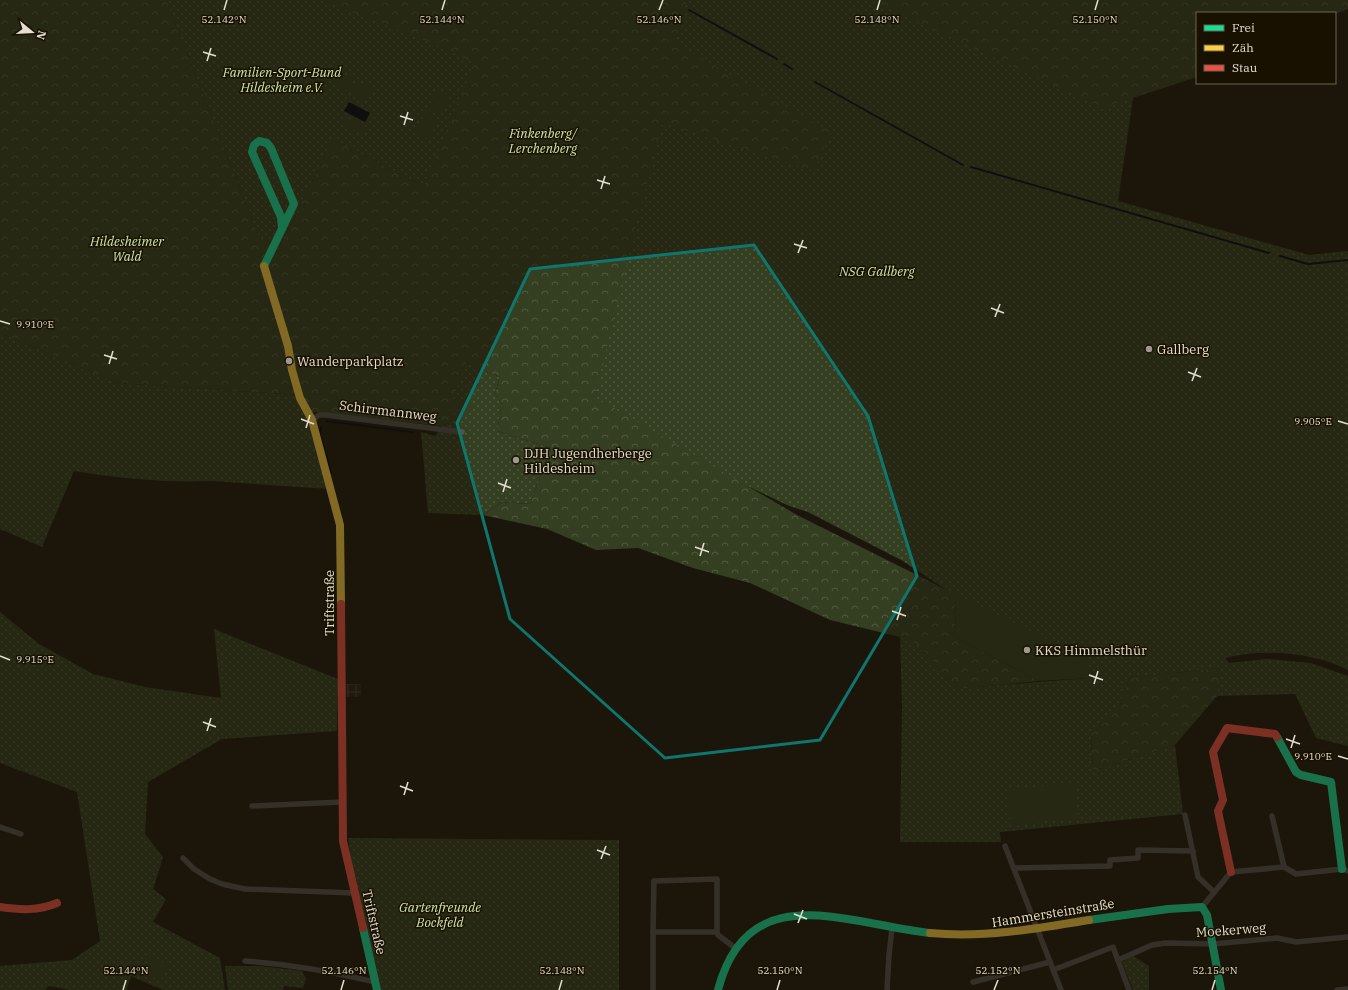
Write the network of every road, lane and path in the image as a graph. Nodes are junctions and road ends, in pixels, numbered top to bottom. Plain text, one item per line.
1 (282, 228) junction
2 (312, 420) junction
3 (462, 432) dead end
4 (342, 802) junction
5 (252, 806) dead end
6 (1185, 815) dead end
7 (1272, 816) dead end
8 (0, 827) edge
9 (21, 834) dead end
10 (1005, 846) dead end
11 (1193, 850) junction
12 (183, 858) dead end
13 (1284, 867) junction
14 (1014, 868) junction
15 (1345, 870) edge
16 (1231, 872) junction
17 (1214, 892) junction
18 (354, 893) junction
19 (57, 903) dead end
20 (0, 907) edge
21 (1202, 907) junction
22 (892, 928) junction
23 (1038, 929) junction
24 (653, 932) junction
25 (717, 932) junction
26 (1348, 937) edge
27 (1213, 944) junction
28 (735, 948) junction
29 (1118, 960) junction
30 (246, 961) dead end
31 (1050, 962) junction
32 (1053, 970) junction
33 (973, 982) dead end
34 (376, 986) edge
35 (1348, 989) edge
36 (653, 990) edge
37 (718, 990) edge
38 (887, 990) edge
39 (1061, 990) edge
40 (1129, 990) edge
41 (1221, 990) edge
42 (1337, 990) edge

1 - 1 street, Triftstraße
1 - 2 street, Triftstraße
2 - 3 street, Schirrmannweg
2 - 4 street, Triftstraße
4 - 5 street
4 - 18 street, Triftstraße
6 - 11 street
7 - 13 street
8 - 9 street
10 - 14 street
11 - 14 street
11 - 17 street
12 - 18 street
13 - 15 street
13 - 16 street
14 - 23 street
15 - 16 street
16 - 17 street
17 - 21 street
18 - 34 street, Triftstraße
19 - 20 street
21 - 23 street, Hammersteinstraße
21 - 27 street
22 - 23 street, Hammersteinstraße
22 - 28 street, Hammersteinstraße
22 - 38 street
23 - 31 street
24 - 25 street
24 - 25 street
24 - 36 street
25 - 28 street
26 - 27 street, Moekerweg
27 - 29 street, Moekerweg
27 - 41 street
28 - 37 street, Hammersteinstraße
29 - 32 street
29 - 40 street
30 - 34 street
31 - 32 street
31 - 33 street
32 - 39 street
35 - 42 street

